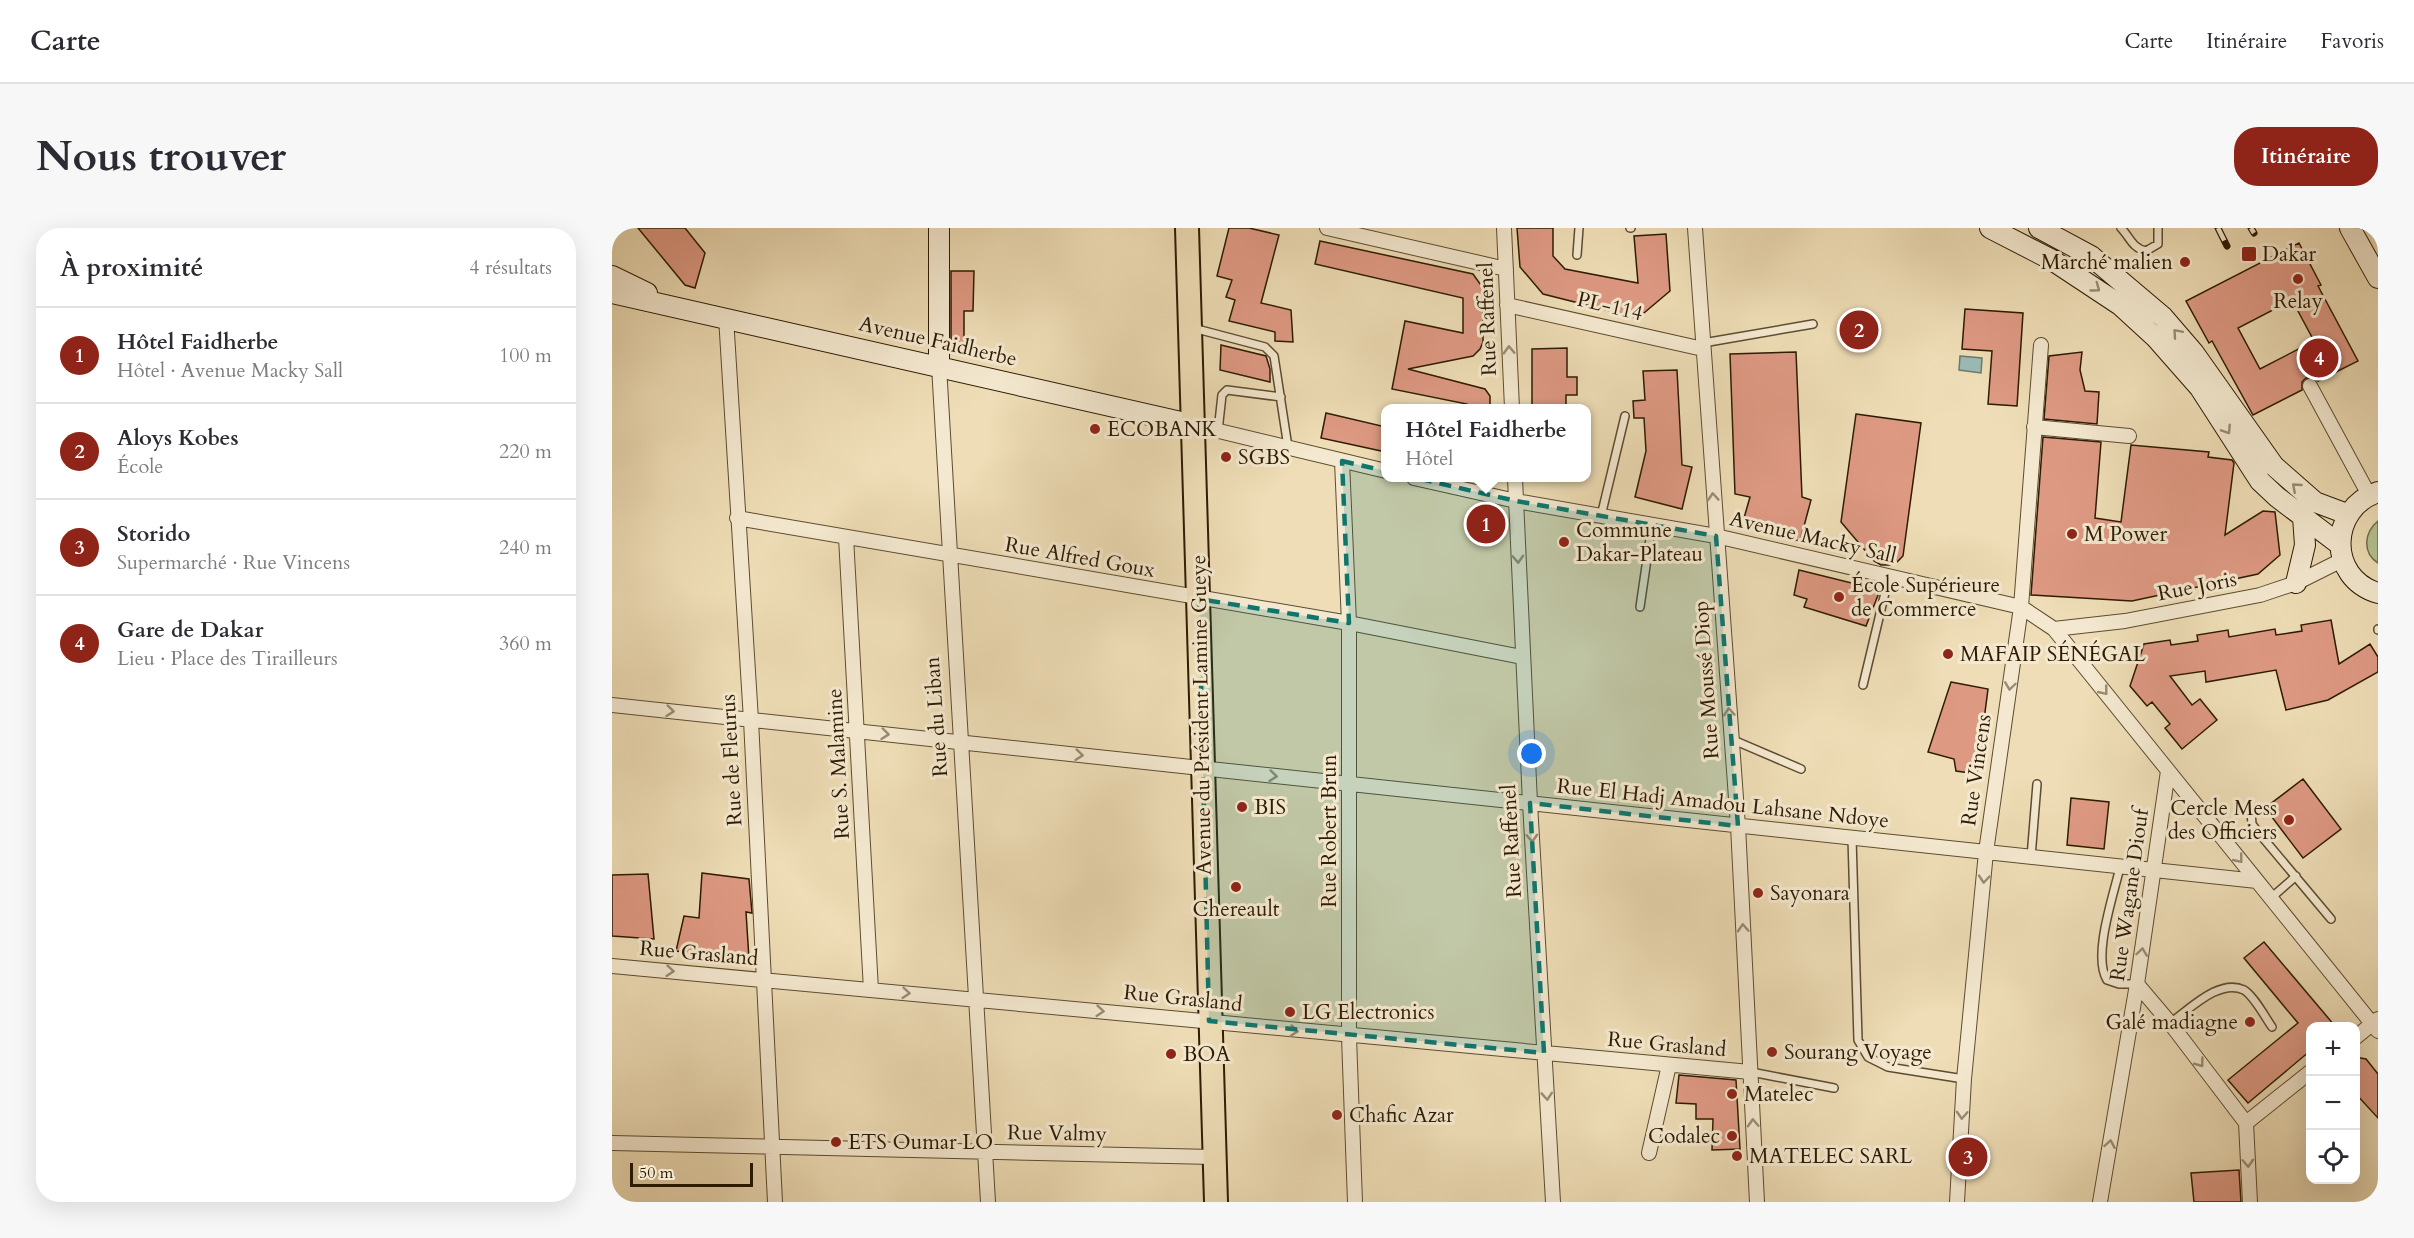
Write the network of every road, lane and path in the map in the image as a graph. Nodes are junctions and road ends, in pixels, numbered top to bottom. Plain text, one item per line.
1 (939, 228) edge
2 (1187, 228) edge
3 (1327, 228) edge
4 (1504, 228) edge
5 (1579, 228) edge
6 (1695, 228) edge
7 (1990, 228) edge
8 (2039, 228) edge
9 (2121, 228) edge
10 (2158, 228) edge
11 (2350, 228) edge
12 (1577, 255) dead end
13 (1506, 269) junction
14 (612, 276) edge
15 (2378, 278) edge
16 (612, 293) edge
17 (671, 304) junction
18 (1508, 305) junction
19 (726, 317) junction
20 (1813, 324) dead end
21 (1190, 327) junction
22 (2042, 345) dead end
23 (1703, 346) junction
24 (939, 366) junction
25 (2310, 386) dead end
26 (1281, 397) junction
27 (1512, 404) edge
28 (1624, 416) dead end
29 (1194, 425) junction
30 (2034, 428) junction
31 (1218, 431) junction
32 (2129, 436) dead end
33 (1288, 447) junction
34 (1342, 461) junction
35 (1381, 470) edge
36 (1435, 482) edge
37 (1515, 482) edge
38 (2373, 494) edge
39 (1516, 501) junction
40 (2347, 514) junction
41 (1601, 516) junction
42 (2303, 517) junction
43 (737, 518) junction
44 (1652, 525) junction
45 (1716, 536) junction
46 (846, 537) junction
47 (2340, 552) junction
48 (950, 555) junction
49 (1889, 576) junction
50 (2296, 583) junction
51 (2378, 593) edge
52 (1199, 599) junction
53 (1640, 607) dead end
54 (2021, 607) junction
55 (1349, 623) junction
56 (2054, 629) junction
57 (1522, 657) junction
58 (1863, 685) dead end
59 (612, 705) edge
60 (751, 720) junction
61 (857, 731) junction
62 (1731, 738) junction
63 (962, 743) junction
64 (1201, 768) junction
65 (1801, 769) dead end
66 (2168, 771) junction
67 (1350, 784) junction
68 (2037, 784) dead end
69 (1530, 803) junction
70 (2251, 812) dead end
71 (1738, 826) junction
72 (1852, 838) junction
73 (1986, 852) junction
74 (2031, 857) junction
75 (2120, 867) junction
76 (2154, 870) junction
77 (2296, 876) junction
78 (2257, 881) junction
79 (2271, 898) junction
80 (2331, 919) dead end
81 (612, 966) edge
82 (763, 980) junction
83 (2137, 984) junction
84 (871, 990) junction
85 (976, 999) junction
86 (1209, 1022) junction
87 (2170, 1023) junction
88 (2376, 1025) edge
89 (2272, 1027) dead end
90 (2360, 1034) edge
91 (1349, 1037) junction
92 (1544, 1053) junction
93 (1669, 1065) junction
94 (1750, 1072) junction
95 (2306, 1075) edge
96 (1964, 1079) junction
97 (1834, 1088) dead end
98 (2246, 1123) junction
99 (612, 1143) edge
100 (772, 1148) junction
101 (985, 1152) junction
102 (1649, 1153) dead end
103 (1213, 1157) junction
104 (775, 1202) edge
105 (988, 1202) edge
106 (1216, 1202) edge
107 (1355, 1202) edge
108 (1554, 1202) edge
109 (1757, 1202) edge
110 (1957, 1202) edge
111 (2100, 1202) edge
112 (2250, 1202) edge

1 - 24 street, Rue du Liban
2 - 21 main road, Avenue du Président Lamine Gueye
3 - 13 street
4 - 13 street, Rue Raffenel
5 - 12 lane
6 - 23 street, Rue Moussé Diop
7 -> 42 street
40 -> 8 street
9 - 10 lane
11 - 15 street
13 - 18 street, Rue Raffenel
14 - 17 street, Avenue Faidherbe
16 - 17 street, Avenue Faidherbe
17 - 19 street, Avenue Faidherbe
18 - 23 street, PL-114
27 -> 18 street, Rue Raffenel
19 - 24 street, Avenue Faidherbe
19 - 43 street, Rue de Fleurus
20 - 23 lane
21 - 26 lane
21 - 29 main road, Avenue du Président Lamine Gueye
22 - 30 street, Rue Vincens
45 -> 23 street, Rue Moussé Diop
24 - 29 street, Avenue Faidherbe
24 - 48 street, Rue du Liban
25 - 38 street
26 - 31 lane
26 - 33 lane
28 - 41 lane
29 - 31 street
29 - 52 main road, Avenue du Président Lamine Gueye
30 - 32 street
30 - 54 street, Rue Vincens
31 - 33 street
33 - 34 street
34 - 35 street
34 - 55 street, Rue Robert Brun
36 - 39 street, Avenue Macky Sall
37 - 39 street, Rue Raffenel
38 - 40 street
39 - 41 street, Avenue Macky Sall
39 -> 57 street, Rue Raffenel
40 - 47 street
41 - 44 street, Avenue Macky Sall
42 - 47 street
42 - 50 street
43 - 46 street, Rue Alfred Goux
43 - 60 street, Rue de Fleurus
44 - 45 street, Avenue Macky Sall
44 - 53 lane
45 - 49 street, Avenue Macky Sall
62 -> 45 street, Rue Moussé Diop
46 - 48 street, Rue Alfred Goux
46 - 61 street, Rue S. Malamine
47 - 50 street, Rue Joris
47 - 51 street
48 - 52 street, Rue Alfred Goux
48 - 63 street, Rue du Liban
49 - 54 street, Avenue Macky Sall
49 - 58 lane
50 - 56 street, Rue Joris
52 - 55 street, Rue Alfred Goux
52 - 64 main road, Avenue du Président Lamine Gueye
54 - 56 street, Avenue Macky Sall
54 -> 73 street, Rue Vincens
55 - 57 street, Rue Alfred Goux
55 - 67 street, Rue Robert Brun
56 -> 66 street, Avenue Macky Sall
57 - 69 street, Rue Raffenel
59 -> 60 street, Rue El Hadj Amadou Lahsane Ndoye
60 - 61 street, Rue El Hadj Amadou Lahsane Ndoye
60 - 82 street, Rue de Fleurus
61 -> 63 street, Rue El Hadj Amadou Lahsane Ndoye
61 - 84 street, Rue S. Malamine
62 - 65 lane
62 - 71 street, Rue Moussé Diop
63 -> 64 street, Rue El Hadj Amadou Lahsane Ndoye
63 - 85 street, Rue du Liban
64 -> 67 street, Rue El Hadj Amadou Lahsane Ndoye
64 - 86 main road, Avenue du Président Lamine Gueye
66 - 76 street, Rue Wagane Diouf
66 -> 78 street, Avenue Macky Sall
67 - 69 street, Rue El Hadj Amadou Lahsane Ndoye
67 - 91 street, Rue Robert Brun
68 - 74 lane
69 - 71 street, Rue El Hadj Amadou Lahsane Ndoye
69 -> 92 street, Rue Raffenel
70 - 77 lane
71 - 72 street, Rue El Hadj Amadou Lahsane Ndoye
94 -> 71 street, Rue Moussé Diop
72 - 73 street, Rue El Hadj Amadou Lahsane Ndoye
72 - 96 lane
73 - 74 street, Rue El Hadj Amadou Lahsane Ndoye
73 -> 96 street, Rue Vincens
74 - 75 street, Rue El Hadj Amadou Lahsane Ndoye
75 - 76 street, Rue El Hadj Amadou Lahsane Ndoye
75 - 83 lane
76 - 78 street, Rue El Hadj Amadou Lahsane Ndoye
83 -> 76 street, Rue Wagane Diouf
77 - 79 lane
77 - 80 lane
78 - 79 street, Avenue Macky Sall
79 - 88 street, Avenue Macky Sall
81 -> 82 street, Rue Grasland
82 - 84 street, Rue Grasland
82 - 100 street, Rue de Fleurus
83 - 87 street
111 -> 83 street, Rue Wagane Diouf
84 -> 85 street, Rue Grasland
85 -> 86 street, Rue Grasland
85 - 101 street, Rue du Liban
86 -> 91 street, Rue Grasland
86 - 103 main road, Avenue du Président Lamine Gueye
87 - 89 lane
87 -> 98 street
88 - 90 street
91 - 92 street, Rue Grasland
91 - 107 street, Rue Robert Brun
92 - 93 street, Rue Grasland
92 -> 108 street, Rue Raffenel
93 - 94 street, Rue Grasland
93 - 102 street
94 - 97 lane
109 -> 94 street, Rue Moussé Diop
95 - 98 street
96 -> 110 street, Rue Vincens
98 -> 112 street
99 - 100 street, Rue Valmy
100 - 101 street, Rue Valmy
100 - 104 street, Rue de Fleurus
101 - 103 street, Rue Valmy
101 - 105 street, Rue du Liban
103 - 106 main road, Avenue du Président Lamine Gueye

